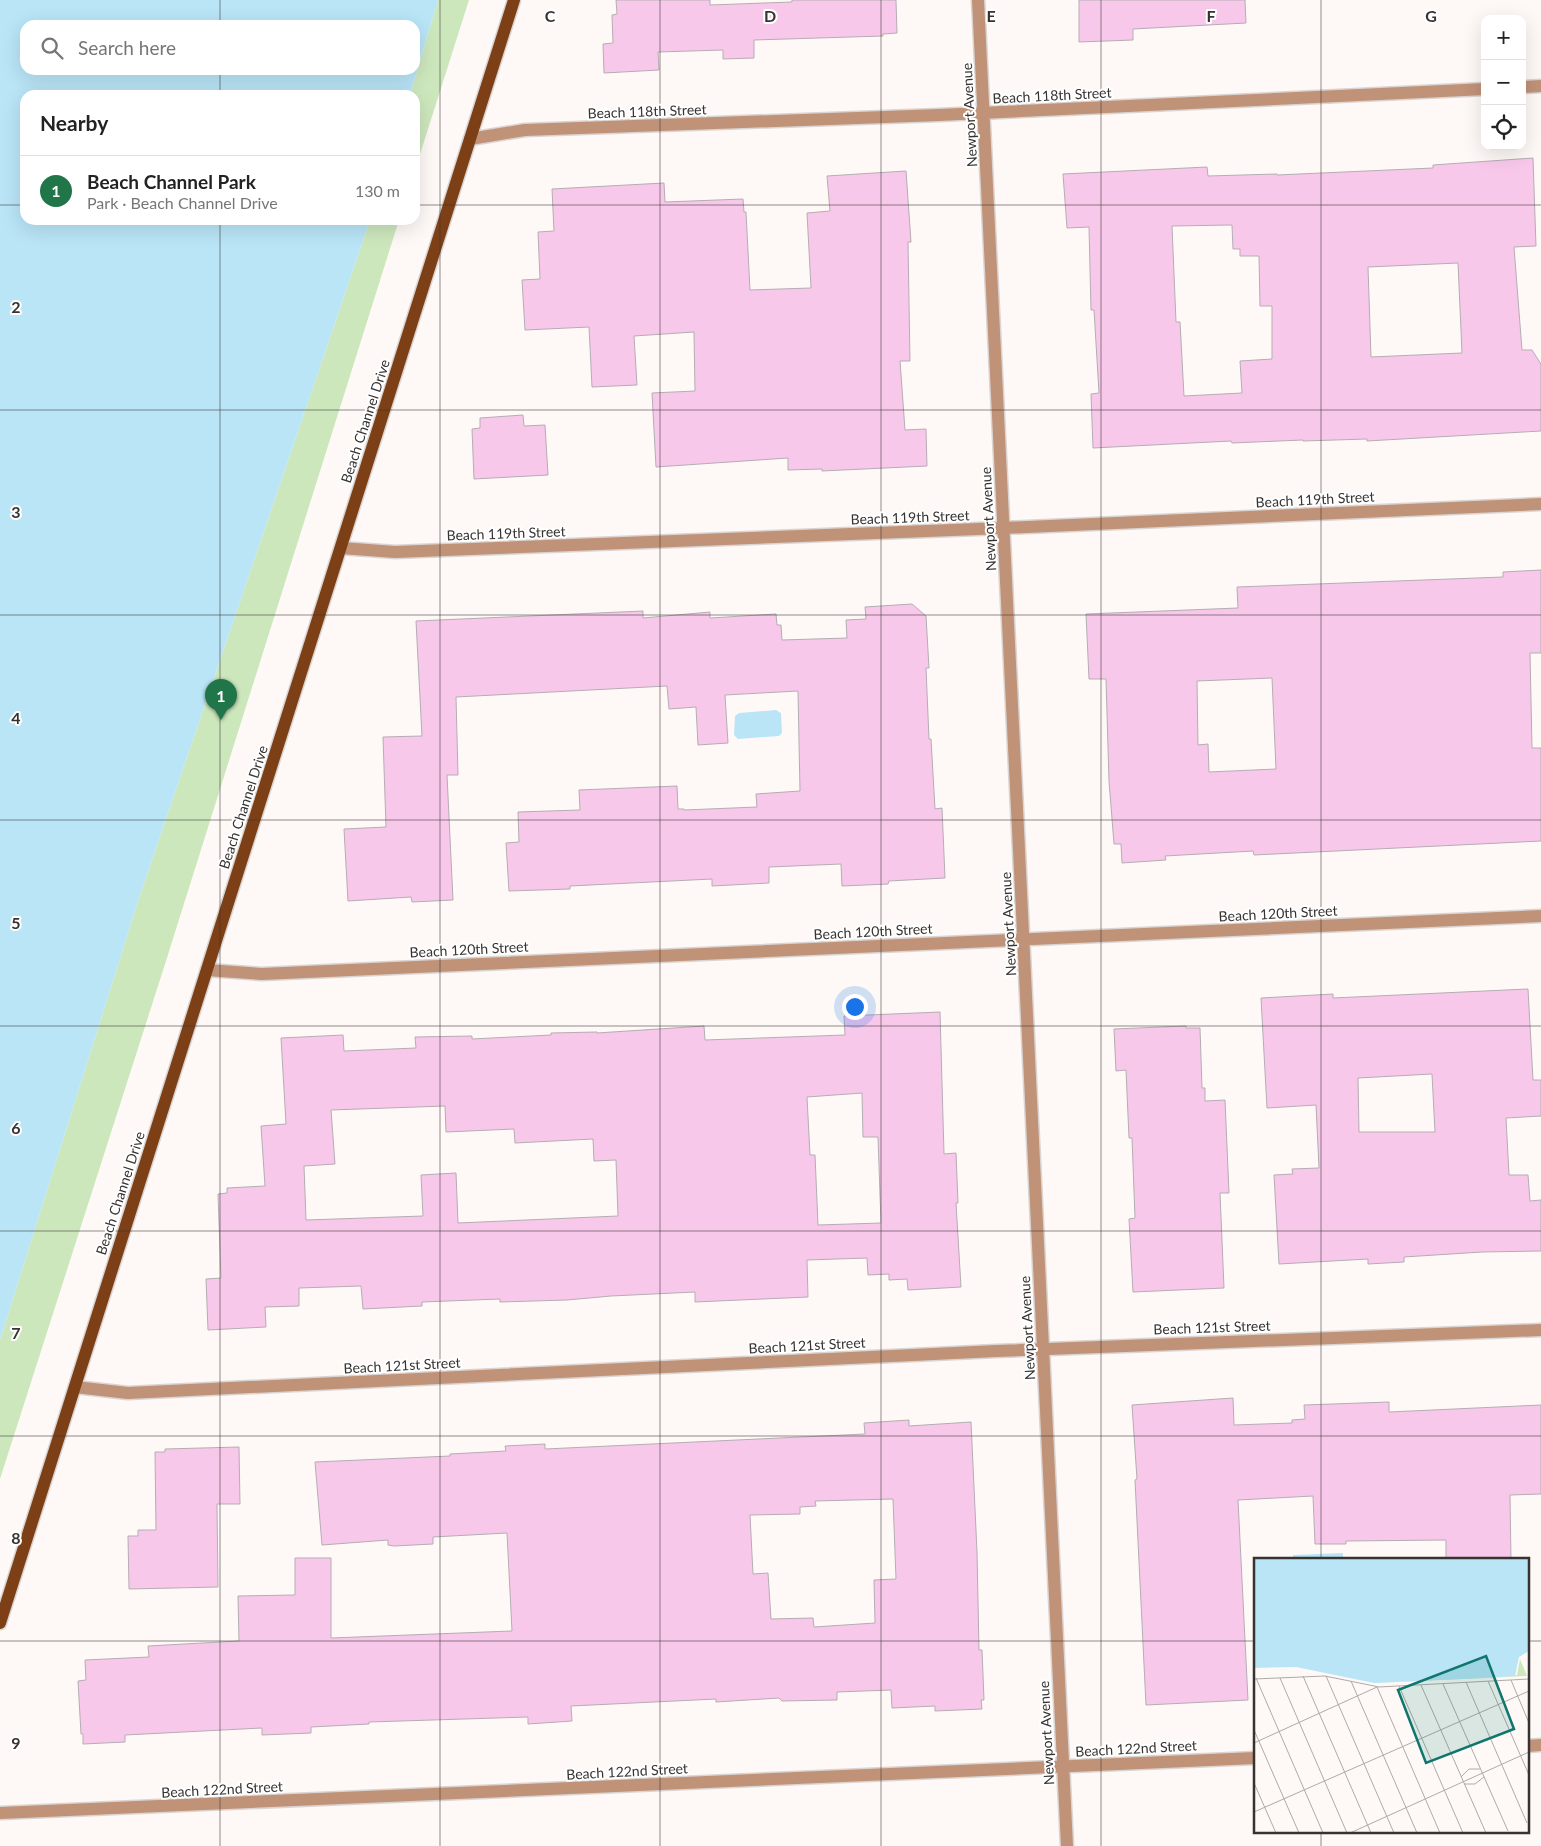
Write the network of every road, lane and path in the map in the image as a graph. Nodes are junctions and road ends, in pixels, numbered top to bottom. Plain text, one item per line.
1 (514, 0) edge
2 (978, 0) edge
3 (1541, 86) edge
4 (1526, 87) edge
5 (1481, 89) edge
6 (984, 113) junction
7 (470, 139) junction
8 (1541, 504) edge
9 (1004, 528) junction
10 (341, 548) junction
11 (1541, 916) edge
12 (1023, 939) junction
13 (207, 970) junction
14 (1541, 1330) edge
15 (1043, 1349) junction
16 (74, 1387) junction
17 (0, 1623) edge
18 (1541, 1745) edge
19 (1528, 1746) edge
20 (1254, 1758) edge
21 (1063, 1767) junction
22 (0, 1813) edge
23 (1067, 1846) edge

1 - 7 main road, Beach Channel Drive
2 - 6 street, Newport Avenue
3 - 4 street
5 - 6 street, Beach 118th Street
6 - 7 street, Beach 118th Street
6 - 9 street, Newport Avenue
7 - 10 main road, Beach Channel Drive
8 - 9 street, Beach 119th Street
9 - 10 street, Beach 119th Street
9 - 12 street, Newport Avenue
10 - 13 main road, Beach Channel Drive
11 - 12 street, Beach 120th Street
12 - 13 street, Beach 120th Street
12 - 15 street, Newport Avenue
13 - 16 main road, Beach Channel Drive
14 - 15 street, Beach 121st Street
15 - 16 street, Beach 121st Street
15 - 21 street, Newport Avenue
16 - 17 main road, Beach Channel Drive
18 - 19 street
20 - 21 street, Beach 122nd Street
21 - 22 street, Beach 122nd Street
21 - 23 street, Newport Avenue

